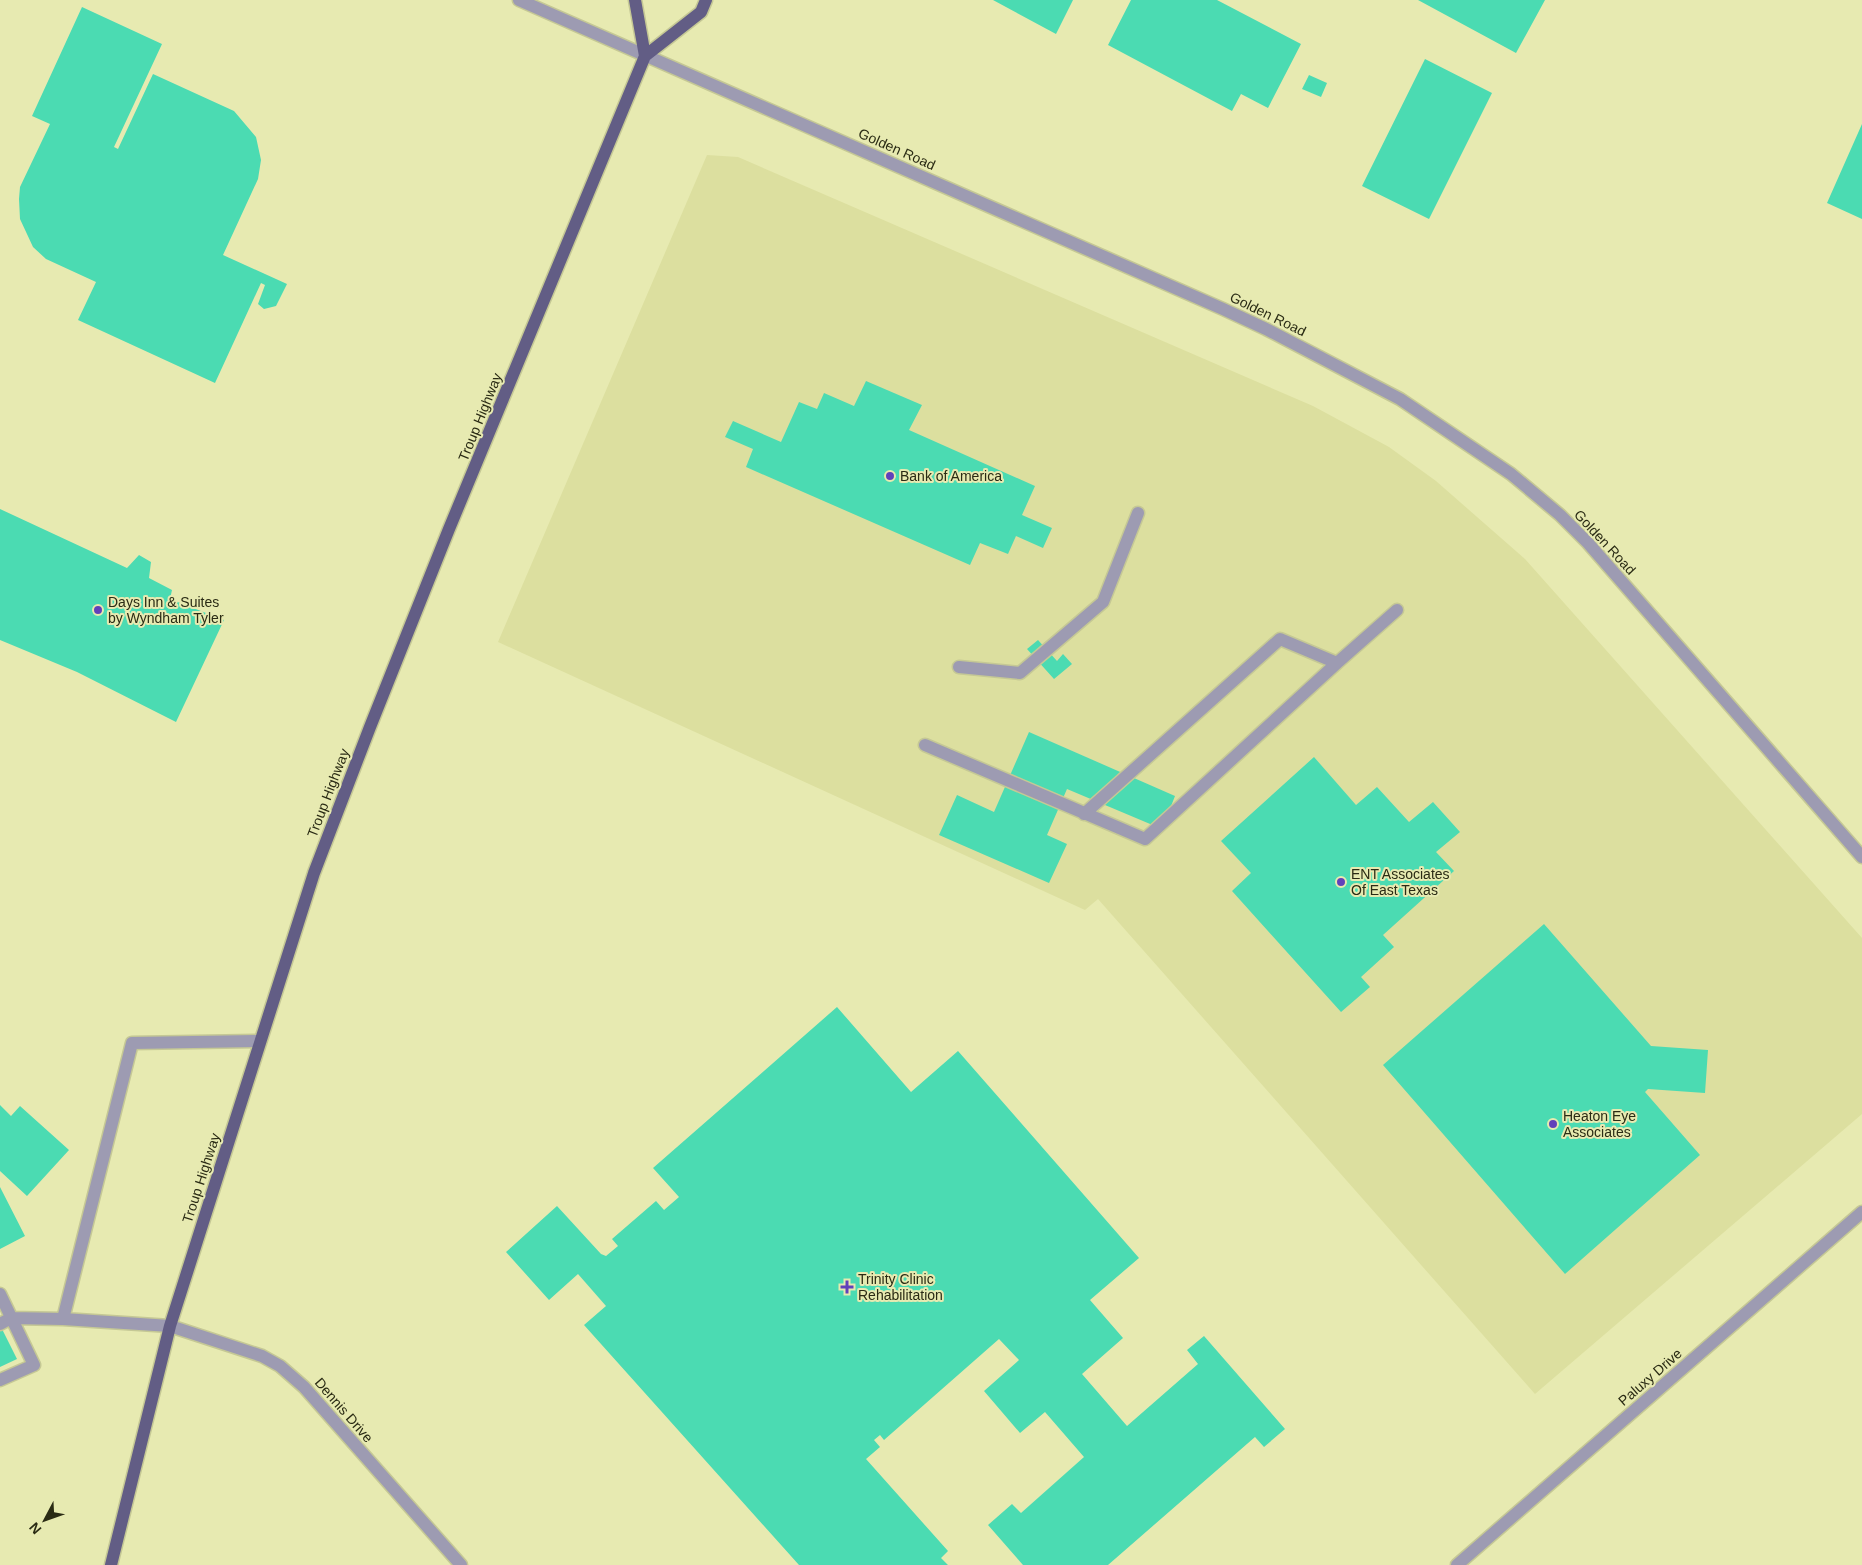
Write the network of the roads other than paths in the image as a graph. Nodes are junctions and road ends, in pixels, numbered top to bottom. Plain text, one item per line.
1 (519, 0) edge
2 (634, 0) edge
3 (706, 0) edge
4 (645, 56) junction
5 (1138, 513) dead end
6 (1397, 610) dead end
7 (1337, 663) junction
8 (959, 667) dead end
9 (925, 745) dead end
10 (1084, 814) junction
11 (1862, 857) edge
12 (260, 1041) junction
13 (1862, 1212) edge
14 (0, 1294) edge
15 (62, 1319) junction
16 (6, 1321) edge
17 (170, 1326) junction
18 (0, 1380) edge
19 (111, 1565) edge
20 (462, 1565) edge
21 (1457, 1565) edge

1 - 4 street, Golden Road
2 - 4 main road
3 - 4 main road, Troup Highway
4 - 11 street, Golden Road
4 - 12 main road, Troup Highway
5 - 8 street
6 - 7 street
7 - 10 street
7 - 10 street
9 - 10 street
12 - 15 street
12 - 17 main road, Troup Highway
13 - 21 street, Paluxy Drive
14 - 16 street
15 - 16 street, Dennis Drive
15 - 17 street, Dennis Drive
16 - 18 street
17 - 19 main road, Troup Highway
17 - 20 street, Dennis Drive

